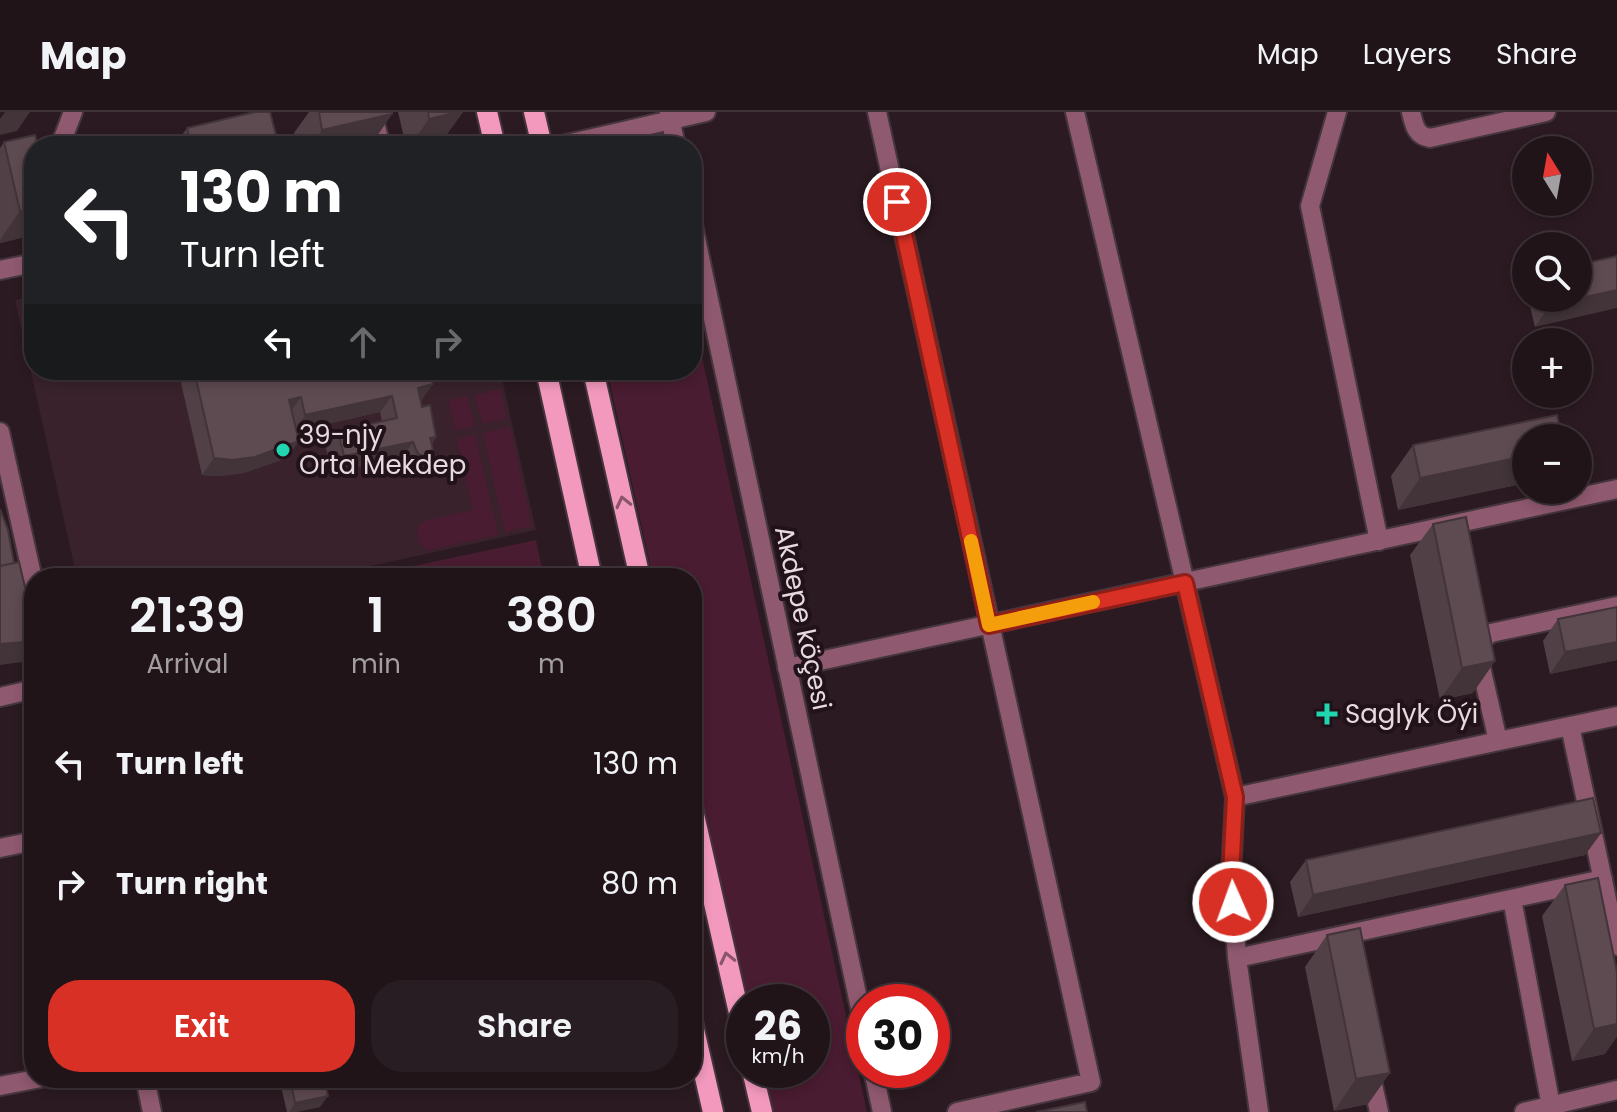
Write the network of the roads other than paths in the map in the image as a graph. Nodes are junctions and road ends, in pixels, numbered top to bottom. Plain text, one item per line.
1 (73, 112) edge
2 (372, 112) edge
3 (487, 112) edge
4 (534, 112) edge
5 (706, 112) edge
6 (877, 112) edge
7 (1075, 112) edge
8 (1337, 112) edge
9 (1411, 112) edge
10 (1546, 112) edge
11 (670, 116) edge
12 (64, 136) edge
13 (378, 136) edge
14 (493, 136) edge
15 (540, 136) edge
16 (595, 136) edge
17 (674, 136) edge
18 (24, 265) edge
19 (702, 267) edge
20 (0, 270) edge
21 (548, 380) edge
22 (595, 380) edge
23 (0, 432) edge
24 (1617, 489) edge
25 (6, 491) edge
26 (1379, 541) junction
27 (29, 568) edge
28 (590, 568) edge
29 (638, 568) edge
30 (1185, 583) junction
31 (1617, 606) edge
32 (989, 625) junction
33 (787, 668) junction
34 (24, 691) edge
35 (0, 697) edge
36 (1617, 716) edge
37 (1570, 726) junction
38 (1498, 741) junction
39 (1235, 797) junction
40 (24, 843) edge
41 (0, 848) edge
42 (702, 850) edge
43 (1603, 879) junction
44 (1512, 899) junction
45 (1617, 946) edge
46 (1237, 958) junction
47 (732, 984) edge
48 (855, 984) edge
49 (1366, 1053) edge
50 (702, 1064) edge
51 (24, 1081) edge
52 (0, 1086) edge
53 (147, 1088) edge
54 (756, 1088) edge
55 (877, 1088) edge
56 (1617, 1090) edge
57 (1551, 1106) junction
58 (152, 1112) edge
59 (713, 1112) edge
60 (762, 1112) edge
61 (882, 1112) edge
62 (957, 1112) edge
63 (1259, 1112) edge
64 (1379, 1112) edge
65 (1524, 1112) edge

1 - 12 street
2 - 13 street
3 - 14 main road
4 - 15 main road
5 - 11 street
6 - 32 street
7 - 30 street
8 - 26 street
9 - 10 street
11 - 16 street
11 - 17 street
18 - 20 street
19 - 33 street, Akdepe köçesi
21 - 28 main road
29 -> 22 main road
23 - 25 street
24 - 26 street
25 - 27 street
26 - 30 street
30 - 32 street
30 - 39 street
31 - 38 street
32 - 33 street
32 - 62 street
33 - 48 street, Akdepe köçesi
34 - 35 street
36 - 37 street
37 - 38 street
37 - 43 street
38 - 39 street
39 - 46 street
40 - 41 street
47 -> 42 main road
43 - 44 street
43 - 45 street
44 - 46 street
44 - 57 street
46 - 63 street
49 - 64 street
50 - 59 main road
51 - 52 street
53 - 58 street
54 - 60 main road
55 - 61 street
56 - 57 street
57 - 65 street

